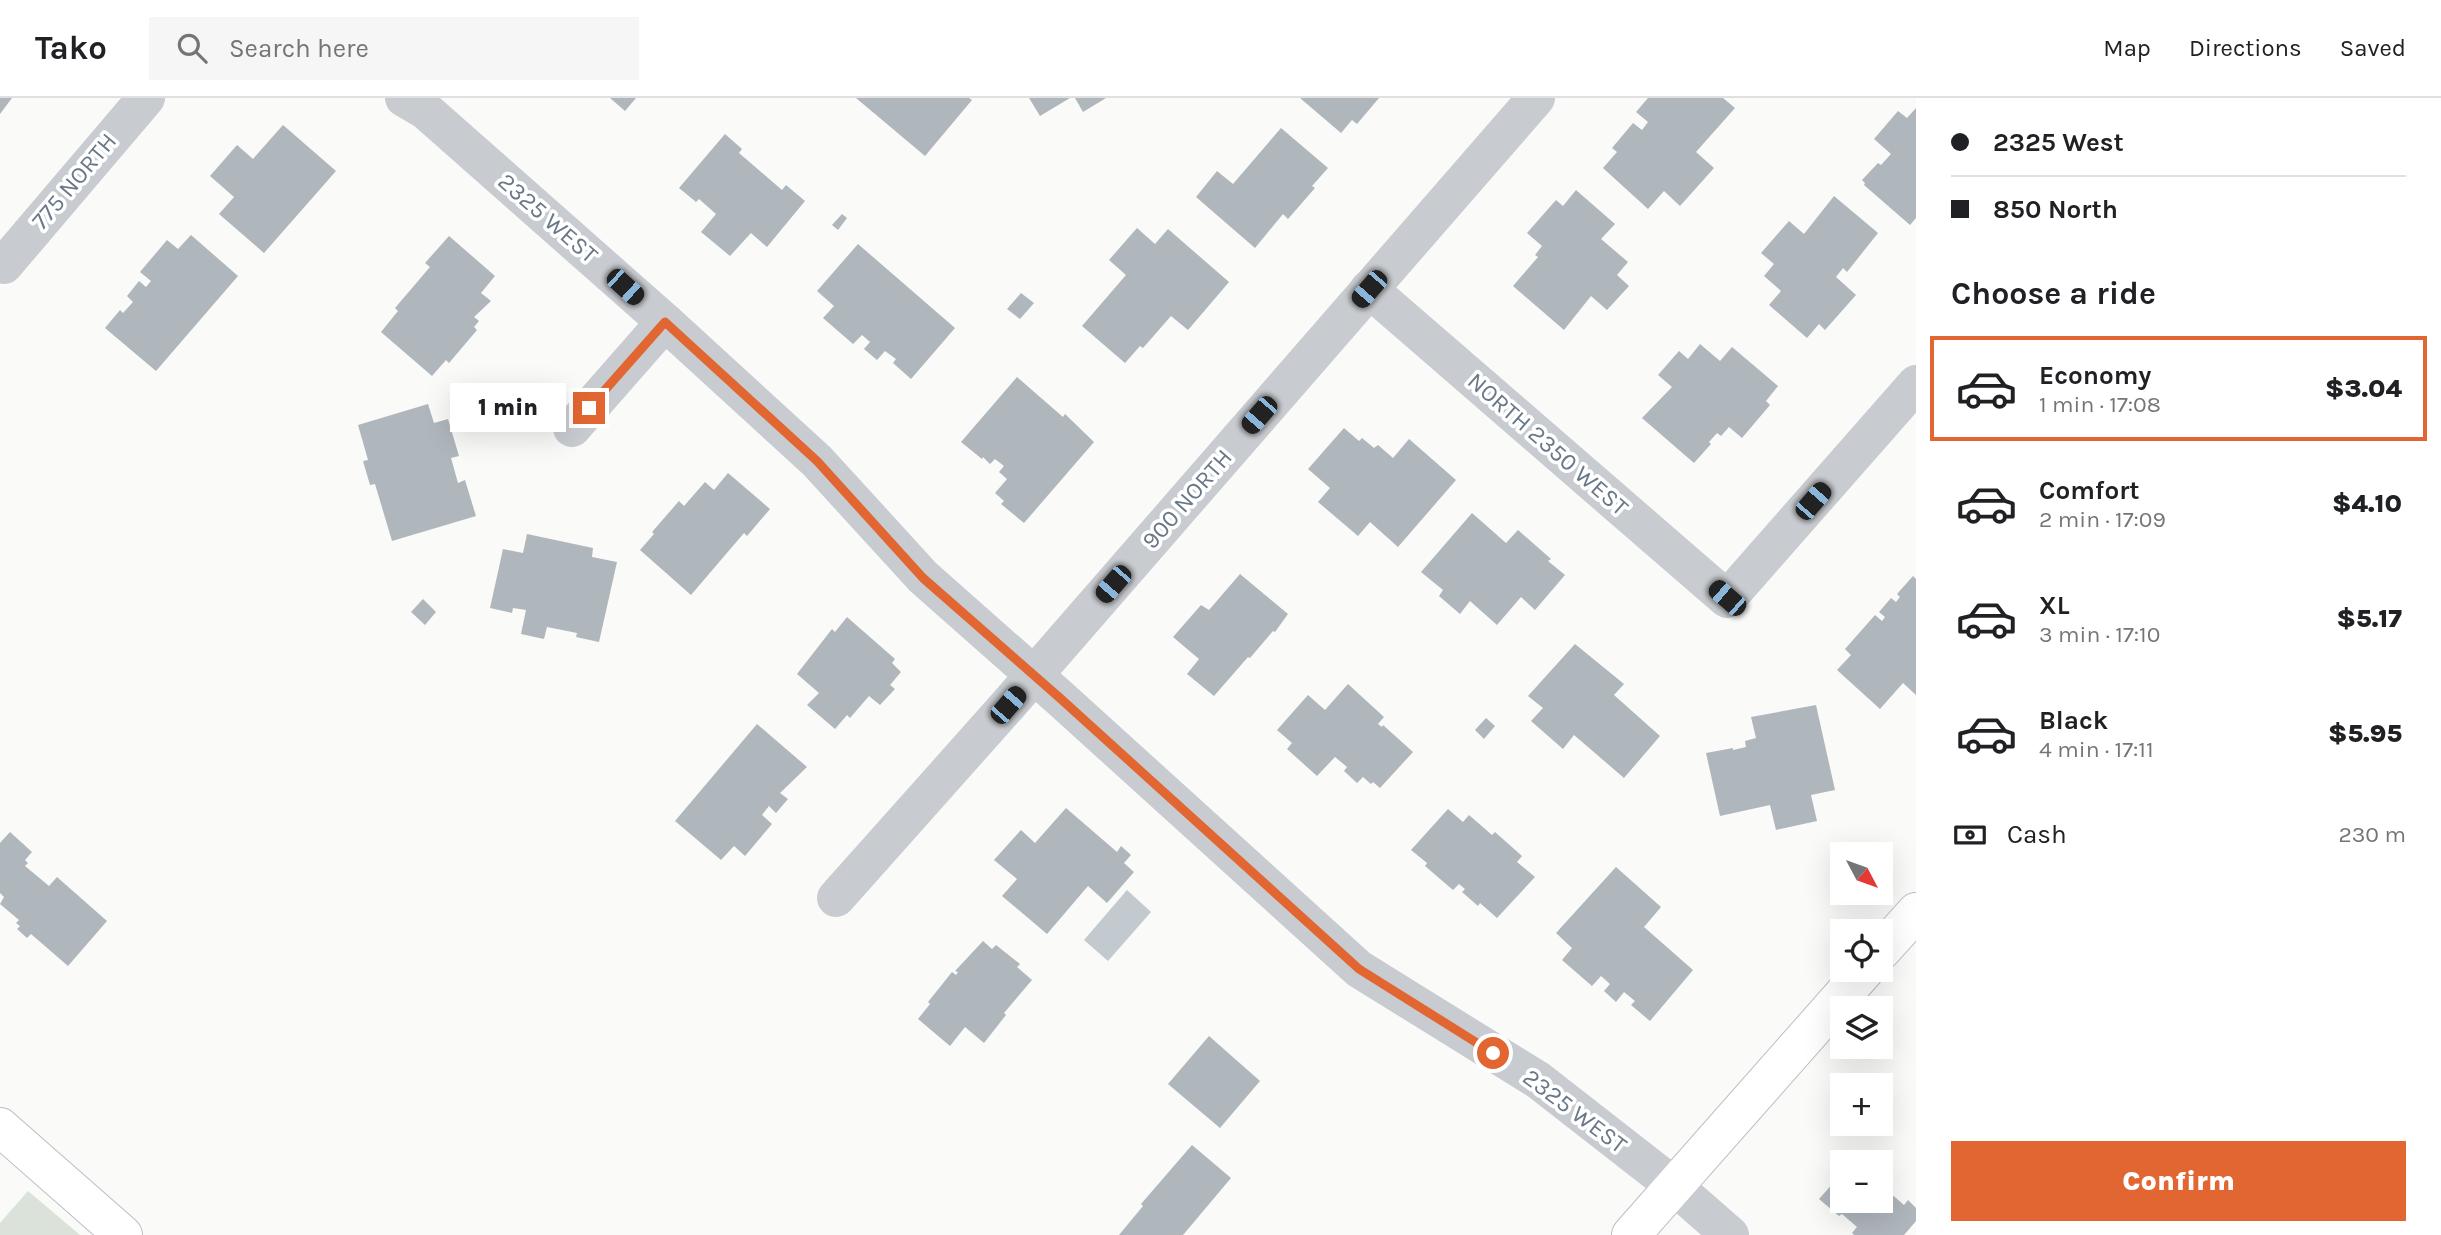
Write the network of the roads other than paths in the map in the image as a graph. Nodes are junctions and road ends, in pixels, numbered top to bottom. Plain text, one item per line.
1 (146, 98) edge
2 (404, 98) edge
3 (1536, 98) edge
4 (4, 265) dead end
5 (1369, 289) junction
6 (665, 322) junction
7 (1916, 384) edge
8 (572, 428) dead end
9 (1034, 675) junction
10 (836, 898) dead end
11 (1916, 912) edge
12 (1893, 938) edge
13 (1854, 982) edge
14 (0, 1128) edge
15 (1674, 1186) junction
16 (123, 1235) edge
17 (1632, 1235) edge
18 (1730, 1235) edge

1 - 4 street, 775 NORTH
2 - 6 street, 2325 WEST
3 - 5 street, 900 NORTH
5 - 7 street, NORTH 2350 WEST
5 - 9 street, 900 NORTH
6 - 8 street
6 - 9 street, 2325 WEST
9 - 10 street, 900 NORTH
9 - 15 street, 2325 WEST
11 - 12 main road
13 - 15 main road
14 - 16 main road
15 - 17 main road
15 - 18 street, 2325 WEST

